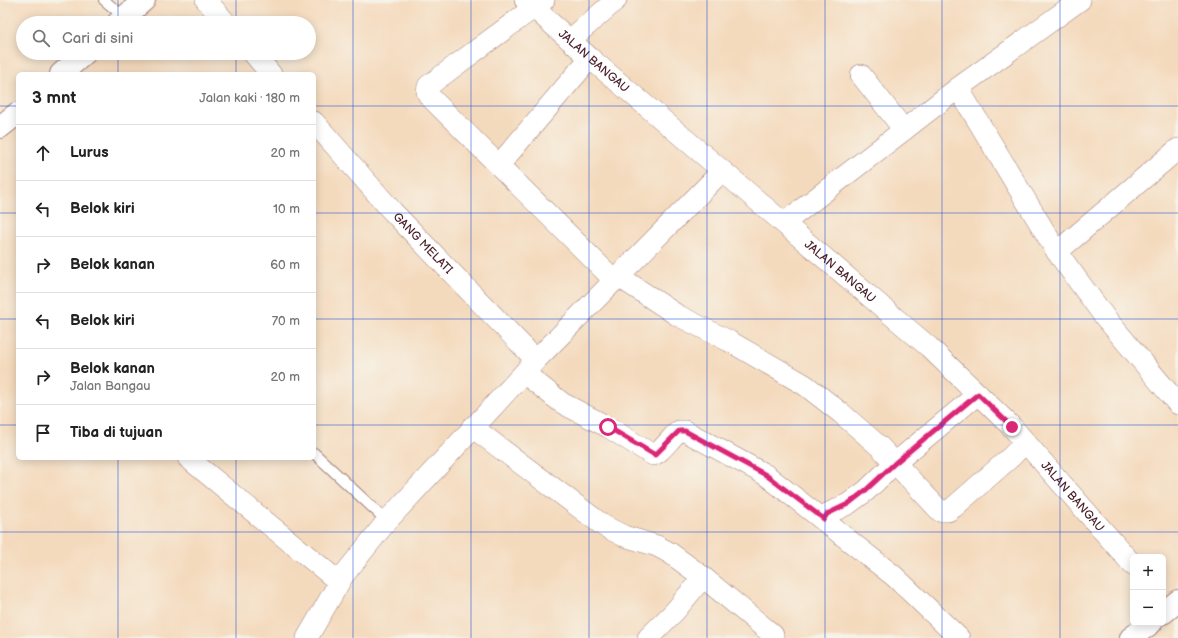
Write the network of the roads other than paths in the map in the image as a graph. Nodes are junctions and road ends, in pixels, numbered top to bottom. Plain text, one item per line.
1 (104, 0) edge
2 (144, 0) edge
3 (206, 0) edge
4 (616, 0) edge
5 (1080, 0) edge
6 (535, 3) edge
7 (118, 16) edge
8 (126, 16) edge
9 (220, 16) edge
10 (570, 40) junction
11 (590, 58) junction
12 (77, 60) edge
13 (259, 60) edge
14 (63, 72) edge
15 (269, 72) edge
16 (861, 75) dead end
17 (958, 88) junction
18 (16, 115) edge
19 (316, 124) edge
20 (0, 127) edge
21 (904, 130) junction
22 (1178, 149) edge
23 (499, 166) junction
24 (722, 172) junction
25 (784, 223) junction
26 (1057, 252) junction
27 (616, 278) junction
28 (530, 366) junction
29 (978, 394) junction
30 (1178, 404) edge
31 (472, 427) junction
32 (1025, 442) junction
33 (316, 456) edge
34 (190, 460) edge
35 (895, 463) junction
36 (824, 519) junction
37 (387, 521) junction
38 (1130, 562) edge
39 (703, 577) junction
40 (339, 582) junction
41 (1146, 626) edge
42 (773, 635) dead end
43 (307, 638) edge
44 (648, 638) edge
45 (959, 638) edge
46 (1131, 638) edge

1 - 7 lane
2 - 8 main road
3 - 9 street
4 - 10 street
5 - 17 street
6 - 10 street, JALAN BANGAU
6 - 23 street
10 - 11 street, JALAN BANGAU
11 - 23 street
11 - 24 street, JALAN BANGAU
12 - 14 main road
13 - 15 street
16 - 21 street
17 - 21 street
17 - 26 street
18 - 20 main road
19 - 28 street, GANG MELATI
21 - 25 street
22 - 26 street
23 - 27 street
24 - 25 street, JALAN BANGAU
24 - 27 street
25 - 29 street, JALAN BANGAU
26 - 30 street
27 - 28 street
27 - 35 street
28 - 31 street
28 - 36 street, GANG MELATI
29 - 32 street, JALAN BANGAU
29 - 35 street
31 - 37 street
31 - 39 street
32 - 35 street
32 - 38 street, JALAN BANGAU
33 - 37 lane
34 - 40 street
35 - 36 street
36 - 45 street
37 - 40 street
39 - 42 street
39 - 44 street
40 - 43 street
41 - 46 main road

